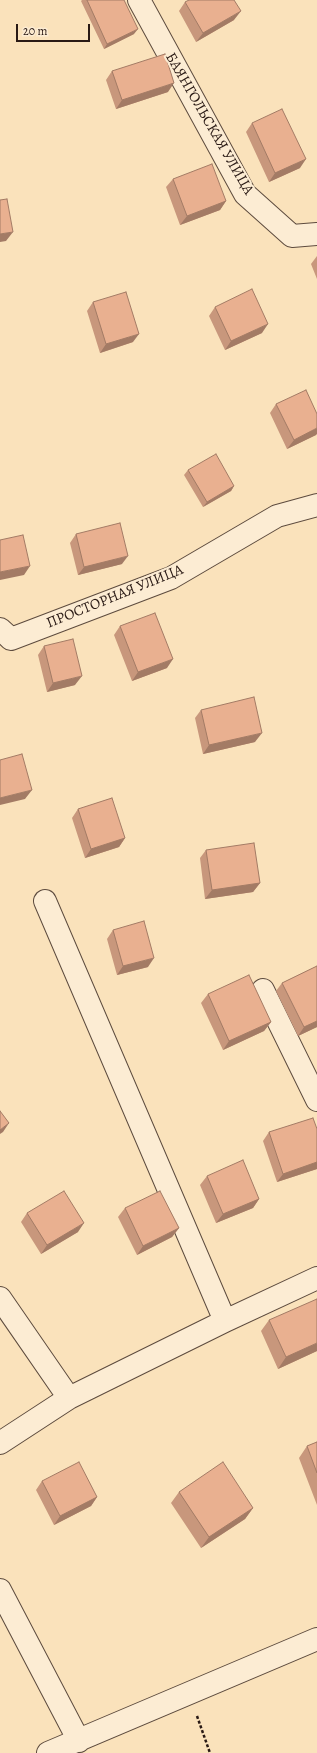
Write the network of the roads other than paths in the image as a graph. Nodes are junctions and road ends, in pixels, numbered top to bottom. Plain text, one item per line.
1 (139, 0) edge
2 (317, 234) edge
3 (317, 505) edge
4 (0, 629) edge
5 (45, 901) dead end
6 (263, 990) dead end
7 (317, 1100) edge
8 (317, 1278) edge
9 (0, 1298) edge
10 (225, 1321) junction
11 (69, 1398) junction
12 (0, 1443) edge
13 (0, 1590) edge
14 (317, 1639) edge
15 (79, 1741) junction
16 (48, 1753) edge

1 - 2 street, БАЯНГОЛЬСКАЯ УЛИЦА
3 - 4 street, ПРОСТОРНАЯ УЛИЦА
5 - 10 street
6 - 7 street
8 - 10 street
9 - 11 street
10 - 11 street
11 - 12 street
13 - 15 street
14 - 15 street
15 - 16 street

